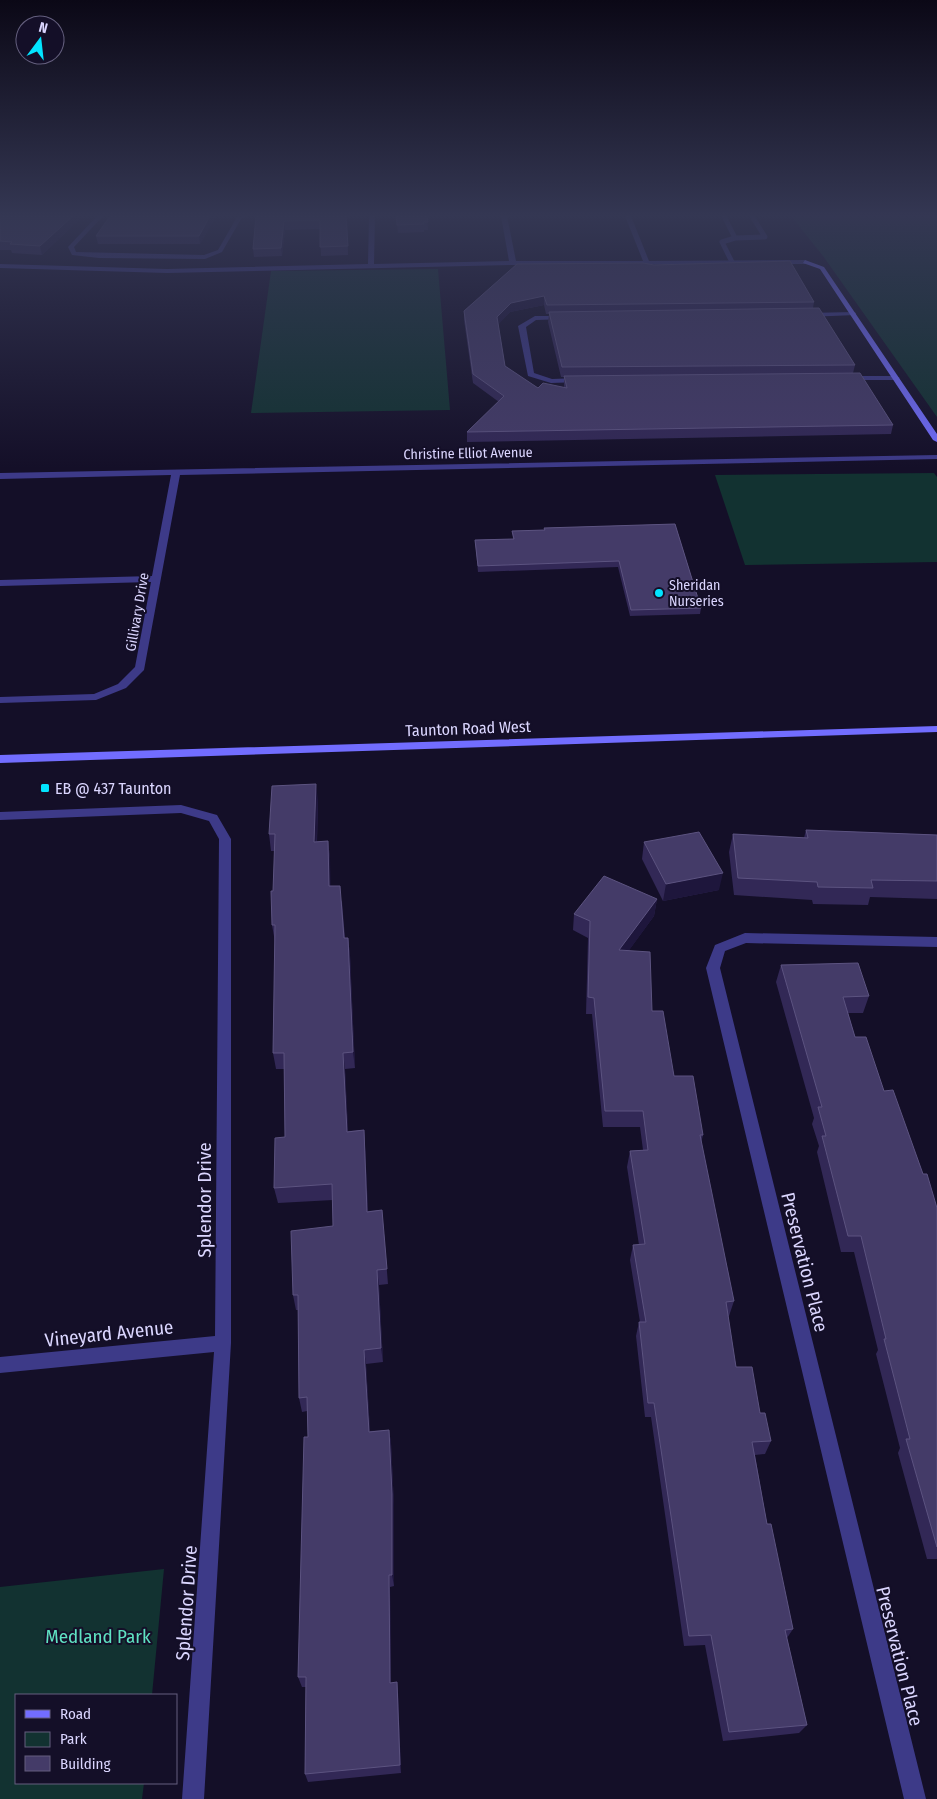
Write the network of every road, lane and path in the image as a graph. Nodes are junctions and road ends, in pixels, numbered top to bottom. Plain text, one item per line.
1 (844, 300) edge
2 (854, 314) junction
3 (794, 315) edge
4 (575, 318) edge
5 (836, 378) edge
6 (896, 378) junction
7 (590, 380) edge
8 (937, 440) edge
9 (937, 457) edge
10 (176, 472) junction
11 (0, 476) edge
12 (156, 579) junction
13 (0, 583) edge
14 (0, 700) edge
15 (937, 729) edge
16 (0, 759) edge
17 (0, 816) edge
18 (937, 942) edge
19 (223, 1343) junction
20 (0, 1365) edge
21 (193, 1799) edge
22 (914, 1799) edge

1 - 2 main road
2 - 3 street
2 - 6 main road
4 - 7 street
5 - 6 street
6 - 8 main road
9 - 10 street, Christine Elliot Avenue
10 - 11 street, Christine Elliot Avenue
10 - 12 street, Gillivary Drive
12 - 13 street
12 - 14 street, Gillivary Drive
15 - 16 main road, Taunton Road West
17 - 19 street, Splendor Drive
18 - 22 street, Preservation Place
19 - 20 street, Vineyard Avenue
19 - 21 street, Splendor Drive

